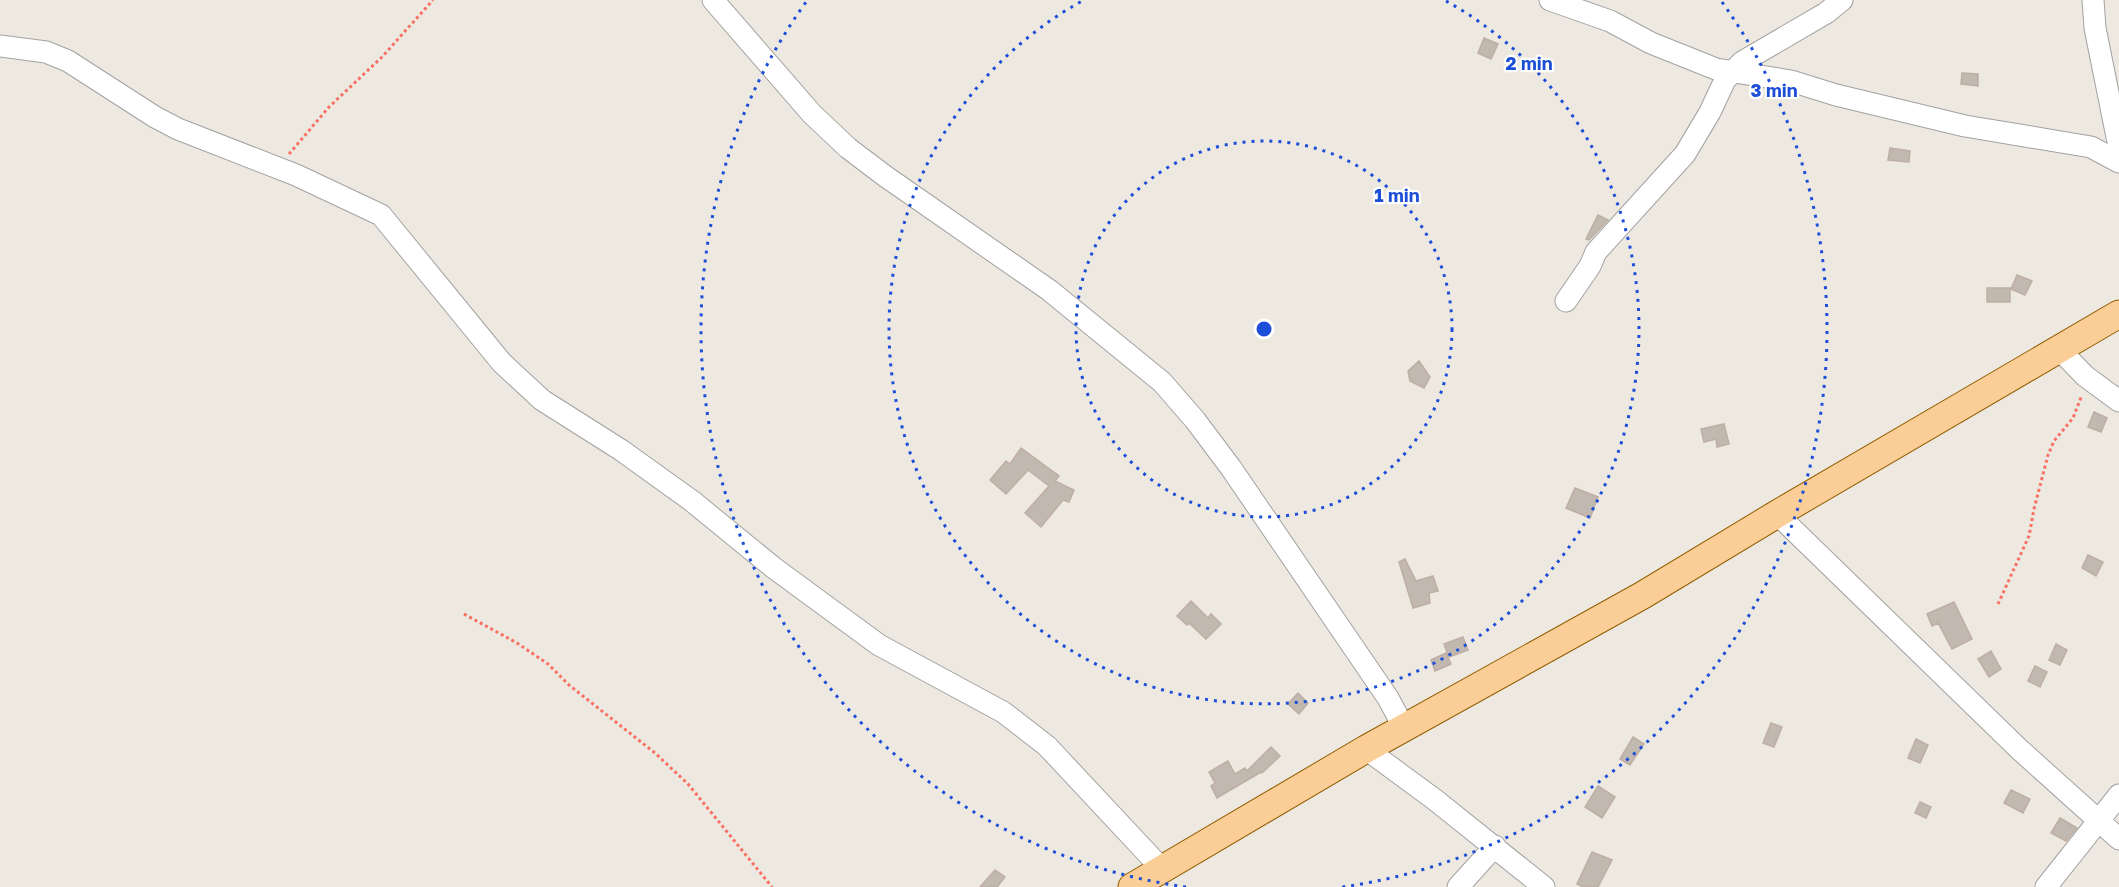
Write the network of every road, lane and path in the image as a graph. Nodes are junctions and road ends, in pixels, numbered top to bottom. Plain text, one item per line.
1 (433, 0) edge
2 (713, 0) edge
3 (1550, 0) edge
4 (1842, 0) edge
5 (2093, 0) edge
6 (0, 46) edge
7 (1733, 71) junction
8 (2119, 147) edge
9 (2119, 162) edge
10 (283, 170) junction
11 (1566, 301) dead end
12 (2119, 314) edge
13 (2060, 350) junction
14 (2085, 376) junction
15 (2119, 401) edge
16 (1778, 514) junction
17 (1998, 604) dead end
18 (464, 614) dead end
19 (1404, 728) junction
20 (1366, 749) junction
21 (2119, 795) edge
22 (2099, 820) junction
23 (2119, 838) edge
24 (1495, 846) junction
25 (1162, 869) junction
26 (772, 887) edge
27 (1132, 887) edge
28 (1458, 887) edge
29 (1544, 887) edge
30 (2046, 887) edge

1 - 10 path
2 - 19 street
3 - 7 street
4 - 7 street
5 - 8 street
6 - 10 street
7 - 9 street
7 - 11 street
10 - 25 street
12 - 13 main road
13 - 14 street
13 - 16 main road
14 - 15 street
14 - 17 path
16 - 19 main road
16 - 22 street
18 - 26 path
19 - 20 main road
20 - 24 street
20 - 25 main road
21 - 22 street
22 - 23 street
22 - 30 street
24 - 28 street
24 - 29 street
25 - 27 main road

